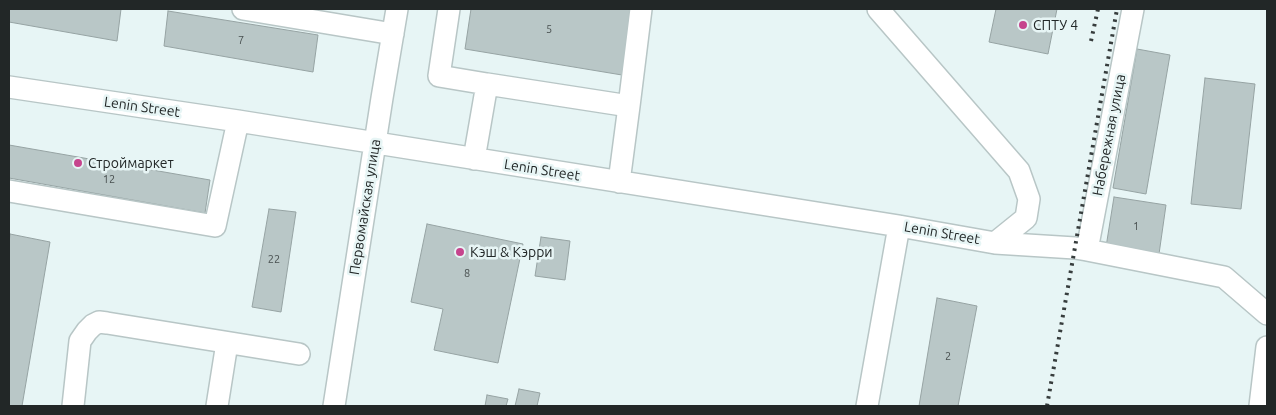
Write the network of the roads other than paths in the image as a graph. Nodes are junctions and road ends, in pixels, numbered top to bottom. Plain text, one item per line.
1 (251, 9) edge
2 (397, 9) edge
3 (449, 9) edge
4 (641, 9) edge
5 (878, 9) edge
6 (1132, 9) edge
7 (393, 34) junction
8 (487, 84) junction
9 (9, 87) edge
10 (629, 106) junction
11 (238, 122) junction
12 (375, 144) junction
13 (474, 159) junction
14 (619, 182) junction
15 (9, 191) edge
16 (899, 226) junction
17 (994, 243) junction
18 (1081, 249) junction
19 (1267, 314) edge
20 (227, 342) junction
21 (1267, 347) edge
22 (300, 354) dead end
23 (73, 406) edge
24 (216, 406) edge
25 (334, 406) edge
26 (867, 406) edge
27 (1260, 406) edge

1 - 7 street
2 - 7 street, Первомайская улица
3 - 8 street
4 - 10 street
5 - 17 street
6 - 18 street, Набережная улица
7 - 12 street, Первомайская улица
8 - 10 street
8 - 13 street
9 - 11 street, Lenin Street
10 - 14 street
11 - 12 street, Lenin Street
11 - 15 street
12 - 13 street, Lenin Street
12 - 25 street, Первомайская улица
13 - 14 street, Lenin Street
14 - 16 street, Lenin Street
16 - 17 street, Lenin Street
16 - 26 street
17 - 18 street, Lenin Street
18 - 19 street, Lenin Street
20 - 22 street
20 - 23 street
20 - 24 street
21 - 27 street

